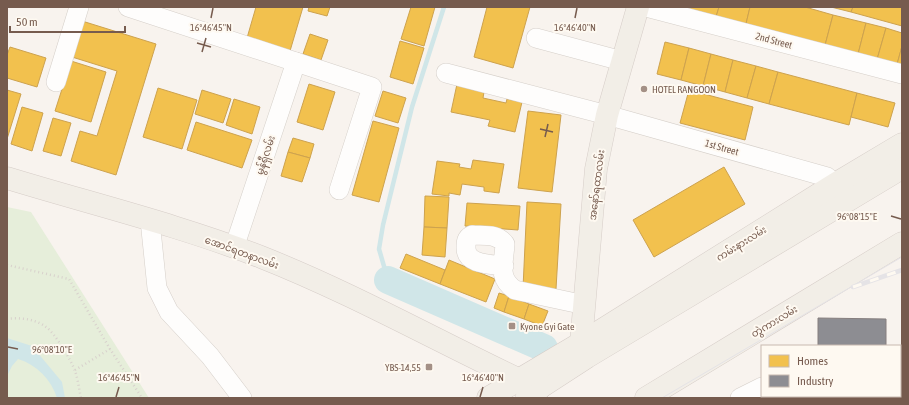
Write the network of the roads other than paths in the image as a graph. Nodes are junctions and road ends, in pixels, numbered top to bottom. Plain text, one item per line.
1 (80, 7) edge
2 (128, 7) edge
3 (638, 7) edge
4 (646, 7) edge
5 (536, 38) dead end
6 (622, 61) junction
7 (296, 62) junction
8 (446, 73) dead end
9 (902, 74) edge
10 (56, 82) dead end
11 (607, 115) junction
12 (902, 144) edge
13 (902, 168) edge
14 (7, 178) edge
15 (339, 190) dead end
16 (840, 193) junction
17 (150, 220) junction
18 (902, 243) edge
19 (234, 248) junction
20 (504, 266) dead end
21 (585, 305) junction
22 (584, 350) junction
23 (761, 388) edge
24 (527, 389) edge
25 (242, 398) edge
26 (488, 398) edge
27 (646, 398) edge
28 (740, 398) edge

1 - 10 street
2 - 7 street
3 - 6 main road, အနော်ရထာလမ်း
4 - 9 street, 2nd Street
5 - 6 street
6 - 11 main road, အနော်ရထာလမ်း
7 - 15 street
7 - 19 street, မွန်ရှီလမ်း
8 - 11 street, 1st Street
11 - 16 street, 1st Street
11 - 21 main road, အနော်ရထာလမ်း
12 - 16 main road, ကမ်းနားလမ်း
13 - 16 main road, ကမ်းနားလမ်း
14 - 17 main road, အောင်ရတနာလမ်း
16 - 22 main road, ကမ်းနားလမ်း
17 - 19 main road, အောင်ရတနာလမ်း
17 - 25 street
18 - 27 main road, တွဲကားလမ်း
19 - 24 main road, အောင်ရတနာလမ်း
20 - 21 street
21 - 22 main road, အနော်ရထာလမ်း
22 - 24 main road, ကမ်းနားလမ်း
23 - 28 street
24 - 26 main road, ကမ်းနားလမ်း

